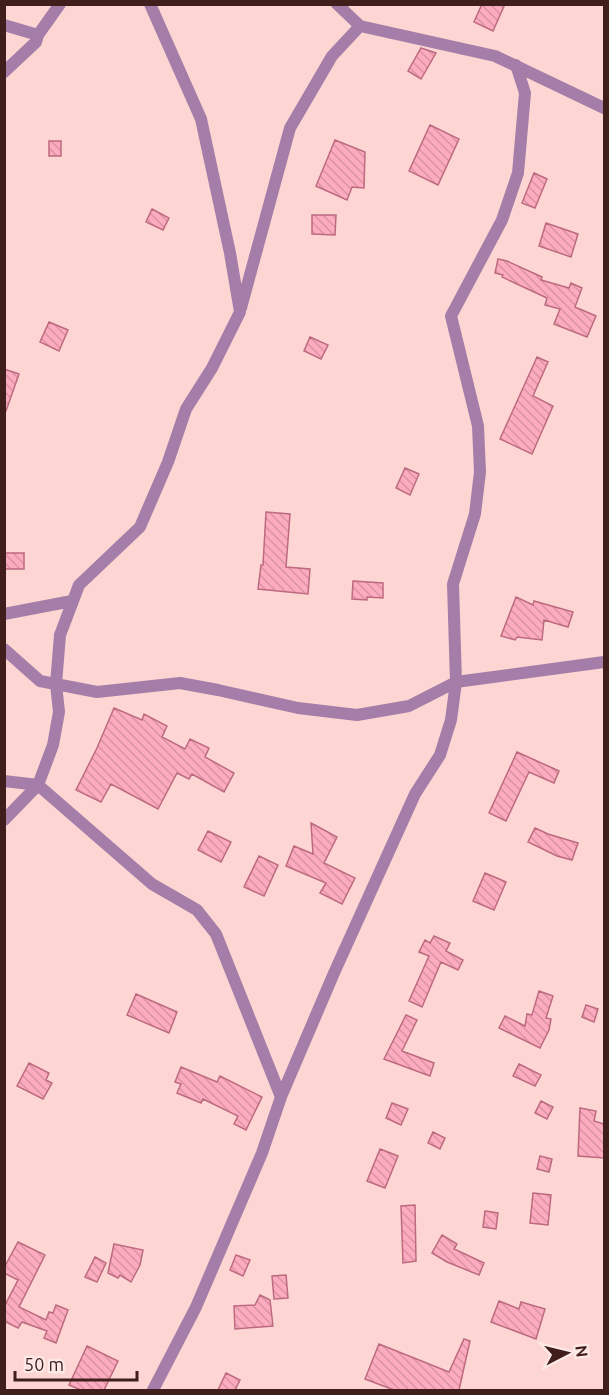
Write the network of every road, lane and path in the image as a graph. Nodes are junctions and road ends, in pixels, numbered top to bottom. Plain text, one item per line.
1 (60, 4) edge
2 (150, 4) edge
3 (337, 4) edge
4 (4, 25) edge
5 (360, 26) junction
6 (38, 35) junction
7 (516, 65) junction
8 (4, 72) edge
9 (604, 108) edge
10 (240, 312) junction
11 (72, 601) junction
12 (4, 614) edge
13 (4, 649) edge
14 (604, 662) edge
15 (456, 682) junction
16 (56, 684) junction
17 (4, 781) edge
18 (38, 784) junction
19 (4, 820) edge
20 (281, 1097) junction
21 (153, 1390) edge

1 - 6 street
2 - 10 street
3 - 5 street
4 - 6 street
5 - 7 street
5 - 10 street
6 - 8 street
7 - 9 street
7 - 15 street
10 - 11 street
11 - 12 street
11 - 16 street
13 - 16 street
14 - 15 street
15 - 16 street
15 - 20 street
16 - 18 street
17 - 18 street
18 - 19 street
18 - 20 street
20 - 21 street

